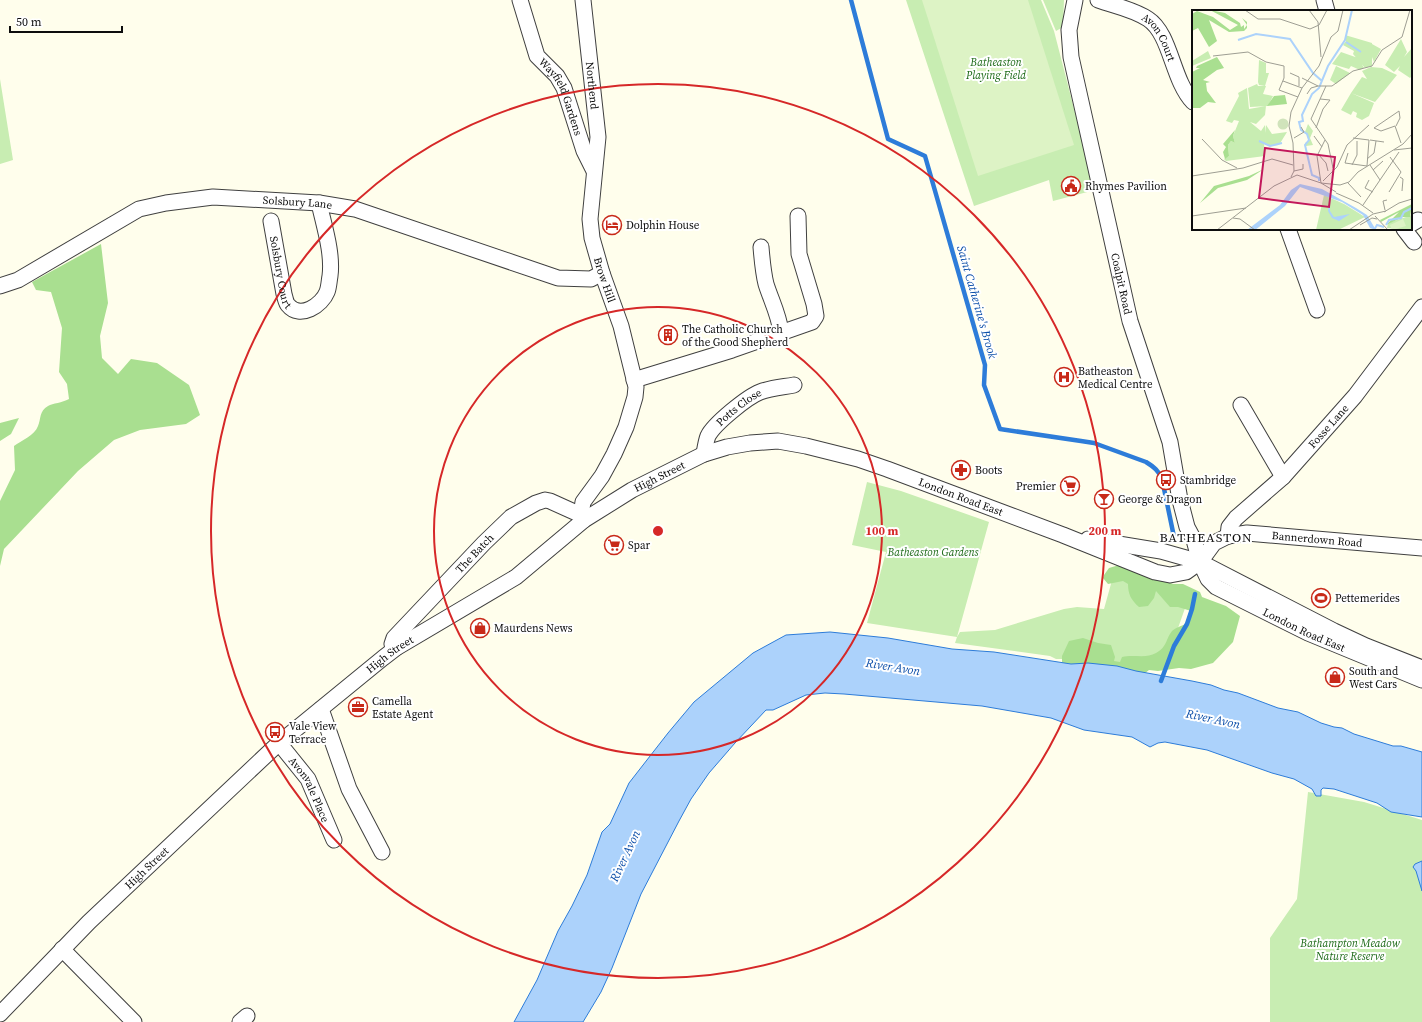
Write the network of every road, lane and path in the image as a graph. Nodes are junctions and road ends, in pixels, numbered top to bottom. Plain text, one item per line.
1 (520, 0) edge
2 (583, 0) edge
3 (1075, 0) edge
4 (1098, 0) edge
5 (1324, 0) edge
6 (1326, 10) edge
7 (1192, 101) edge
8 (594, 171) junction
9 (319, 204) junction
10 (798, 216) dead end
11 (271, 221) dead end
12 (1288, 230) edge
13 (1405, 230) edge
14 (1414, 242) dead end
15 (761, 247) dead end
16 (602, 273) junction
17 (0, 286) edge
18 (1422, 307) edge
19 (1317, 310) dead end
20 (781, 332) junction
21 (635, 384) junction
22 (794, 385) dead end
23 (1241, 405) dead end
24 (704, 454) junction
25 (858, 459) joint
26 (1283, 477) junction
27 (582, 518) junction
28 (1063, 535) junction
29 (1228, 536) junction
30 (1422, 548) edge
31 (1200, 562) junction
32 (396, 648) junction
33 (1422, 668) edge
34 (1422, 680) edge
35 (321, 709) junction
36 (279, 743) junction
37 (334, 840) dead end
38 (382, 852) dead end
39 (62, 949) junction
40 (0, 1014) edge
41 (134, 1022) edge

1 - 8 street, Wayfield Gardens
2 - 8 street, Northend
3 - 31 street, Coalpit Road
4 - 7 street, Avon Court
5 - 6 street
8 - 16 street, Brow Hill
9 - 11 street, Solsbury Court
9 - 16 street, Solsbury Lane
9 - 17 street, Solsbury Lane
10 - 20 street
12 - 19 street
13 - 14 street
15 - 20 street
16 - 21 street, Brow Hill
18 - 26 street, Fosse Lane
20 - 21 street
21 - 27 street
22 - 24 street, Potts Close
23 - 26 street
24 - 25 street, High Street
24 - 27 street, High Street
25 - 28 street, London Road East
26 - 29 street, Fosse Lane
27 - 32 street, High Street
27 - 32 street, The Batch
28 - 31 street, London Road East
28 - 31 street, London Road East
29 - 30 street, Bannerdown Road
29 - 31 street, Bannerdown Road
31 - 33 street, London Road East
31 - 34 street, London Road East
32 - 35 street, High Street
35 - 36 street, High Street
35 - 38 street
36 - 37 street, Avonvale Place
36 - 39 street, High Street
39 - 40 street, High Street
39 - 41 street

